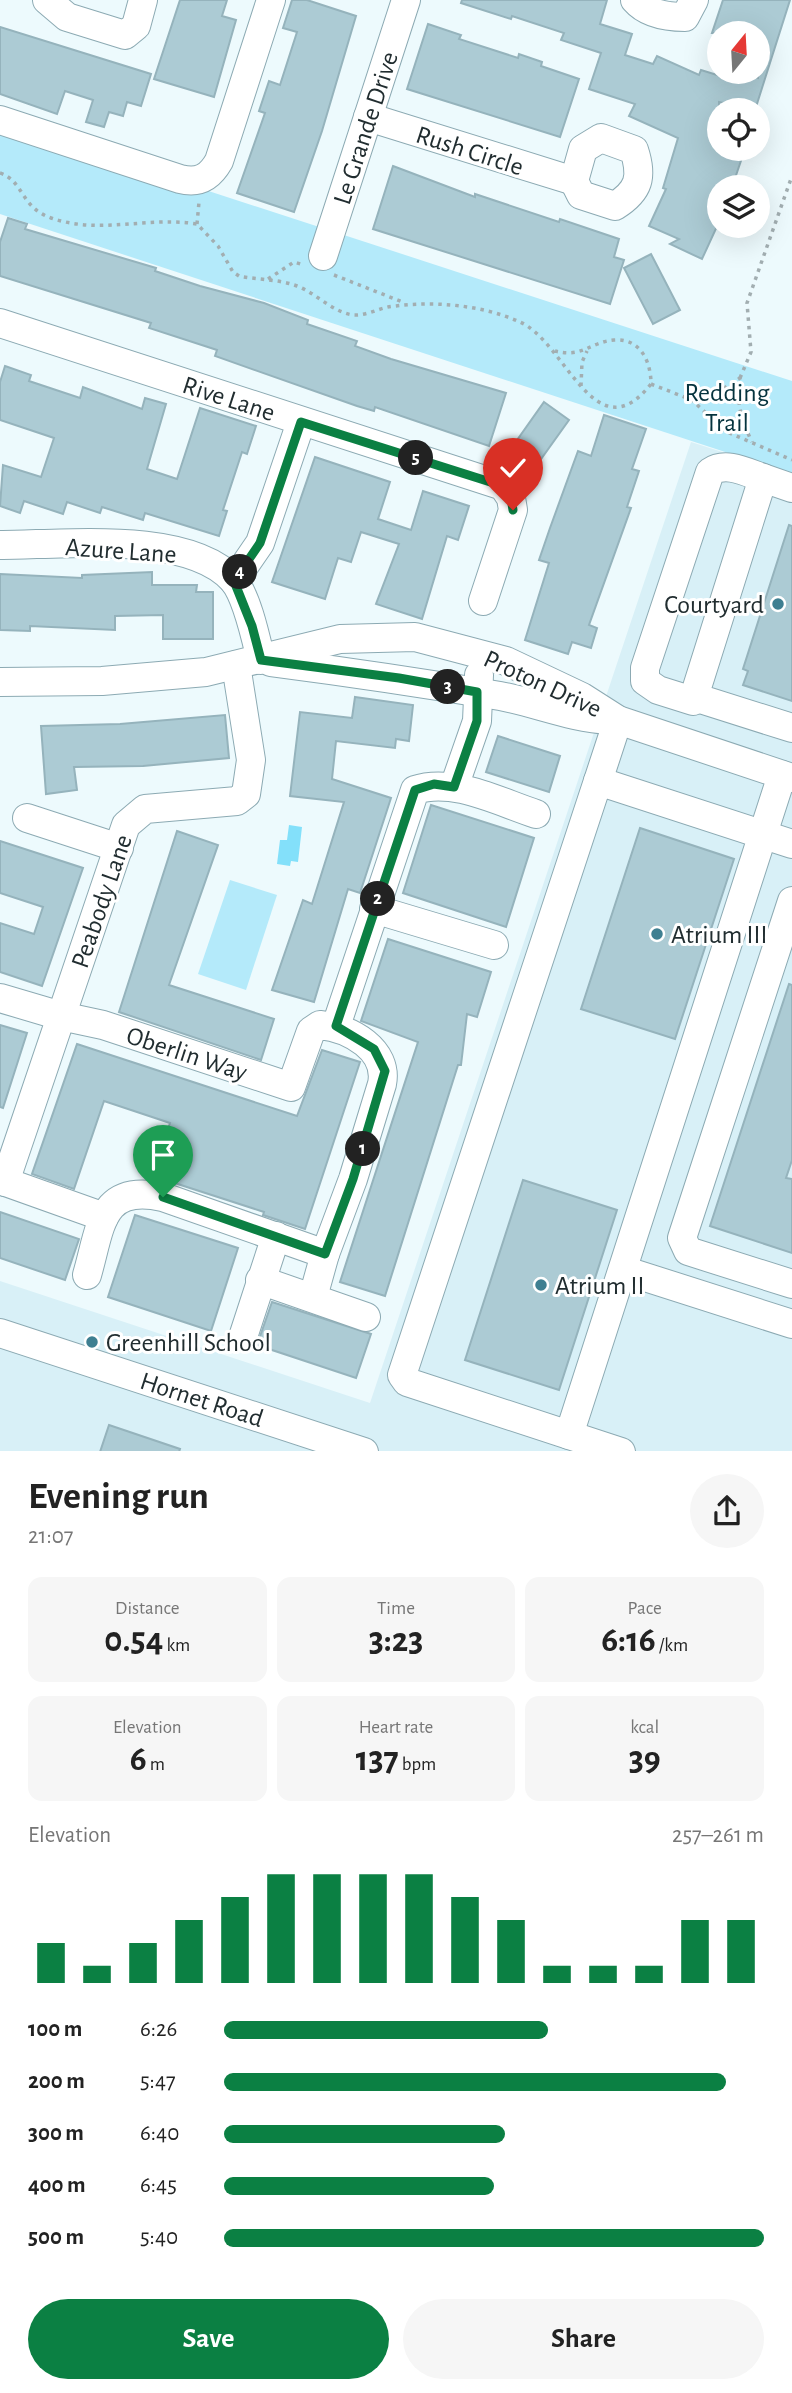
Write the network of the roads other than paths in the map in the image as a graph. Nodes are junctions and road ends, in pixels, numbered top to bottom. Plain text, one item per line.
1 (47, 0) edge
2 (144, 0) edge
3 (271, 0) edge
4 (406, 0) edge
5 (635, 0) edge
6 (694, 0) edge
7 (368, 117) junction
8 (0, 120) edge
9 (574, 181) dead end
10 (319, 265) road end
11 (0, 323) edge
12 (301, 422) junction
13 (763, 478) junction
14 (792, 488) edge
15 (0, 545) edge
16 (234, 581) junction
17 (483, 601) dead end
18 (481, 653) junction
19 (249, 663) junction
20 (0, 682) edge
21 (477, 692) junction
22 (693, 699) junction
23 (618, 720) junction
24 (792, 728) edge
25 (681, 742) junction
26 (787, 776) edge
27 (598, 781) junction
28 (454, 787) junction
29 (536, 814) dead end
30 (27, 818) dead end
31 (764, 834) junction
32 (792, 844) edge
33 (119, 848) junction
34 (792, 901) edge
35 (374, 909) junction
36 (494, 945) dead end
37 (0, 998) edge
38 (61, 1016) junction
39 (336, 1026) junction
40 (3, 1181) edge
41 (104, 1217) junction
42 (276, 1236) junction
43 (325, 1254) junction
44 (623, 1270) junction
45 (87, 1275) dead end
46 (260, 1280) junction
47 (792, 1284) edge
48 (313, 1297) junction
49 (366, 1317) dead end
50 (792, 1324) edge
51 (0, 1333) edge
52 (243, 1337) dead end
53 (569, 1435) junction
54 (364, 1451) edge
55 (621, 1451) edge

1 - 2 street
3 - 8 street
4 - 7 street, Le Grande Drive
5 - 6 street
7 - 9 street, Rush Circle
7 - 10 street, Le Grande Drive
11 - 12 street, Rive Lane
12 - 16 street
12 - 17 street, Rive Lane
13 - 14 street
13 - 22 street
13 - 22 street
15 - 16 street, Azure Lane
16 - 19 street
18 - 19 street, Proton Drive
18 - 21 street
18 - 23 street, Proton Drive
19 - 20 street, Proton Drive
19 - 21 street, Proton Drive
19 - 33 street, Peabody Lane
21 - 23 street, Proton Drive
21 - 28 street
22 - 24 street
22 - 25 street
23 - 25 street, Proton Drive
23 - 27 street
25 - 26 street, Proton Drive
26 - 31 street
27 - 31 street
27 - 53 street
28 - 29 street
28 - 35 street
30 - 33 street
31 - 32 street
31 - 44 street
33 - 38 street, Peabody Lane
34 - 47 street
35 - 36 street
35 - 39 street
37 - 38 street, Oberlin Way
38 - 39 street, Oberlin Way
38 - 40 street, Peabody Lane
39 - 43 street
40 - 41 street
41 - 42 street
41 - 45 street
42 - 43 street
42 - 46 street
43 - 48 street
44 - 50 street
44 - 53 street
46 - 48 street
46 - 52 street
48 - 49 street
51 - 54 street, Hornet Road
53 - 55 street

